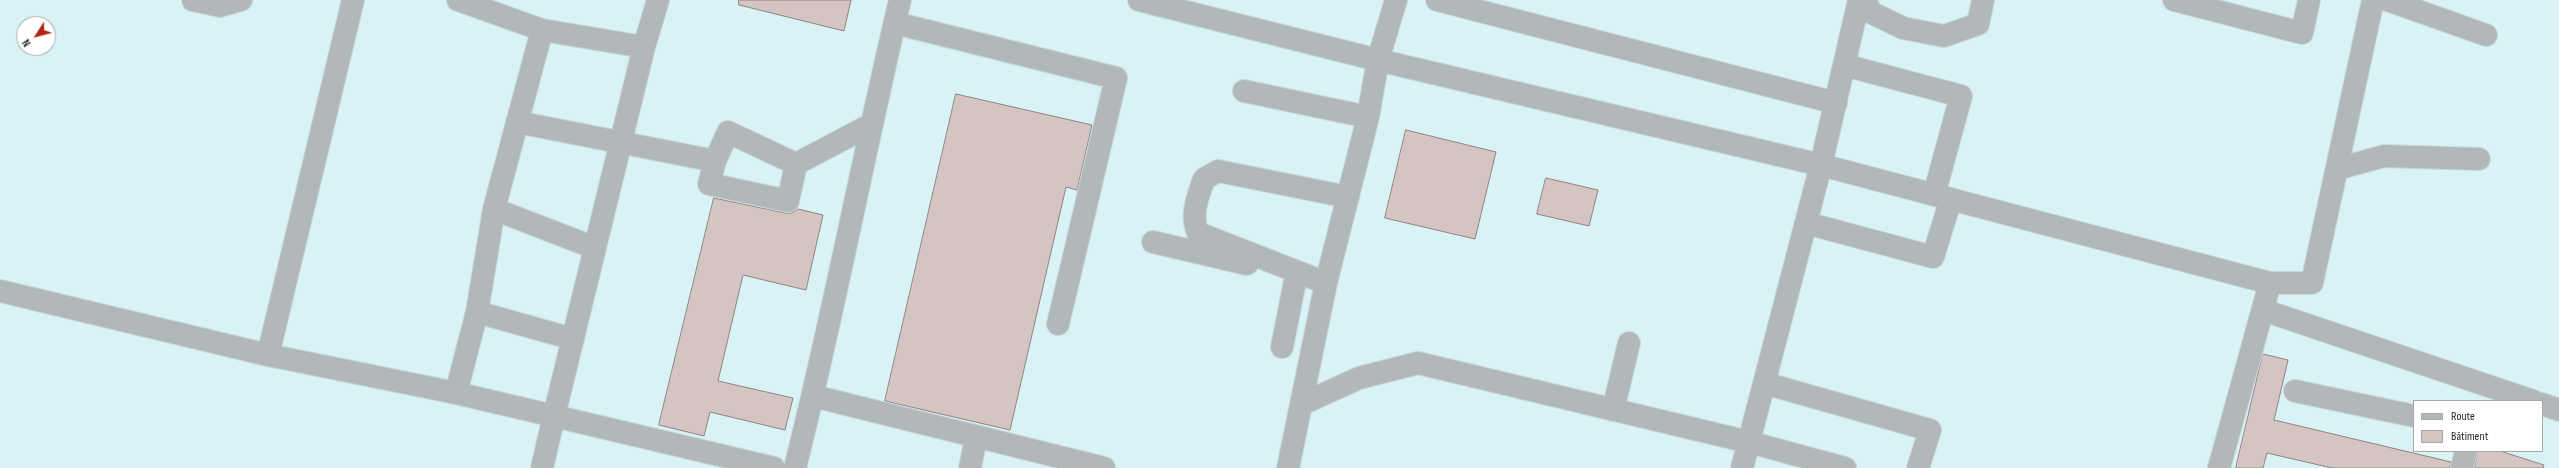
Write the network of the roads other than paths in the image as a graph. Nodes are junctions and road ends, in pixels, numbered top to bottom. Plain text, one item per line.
1 (193, 0) edge
2 (241, 0) edge
3 (352, 0) edge
4 (458, 0) edge
5 (658, 0) edge
6 (900, 0) edge
7 (1139, 0) edge
8 (1396, 0) edge
9 (1437, 0) edge
10 (1859, 0) edge
11 (1866, 0) edge
12 (1983, 0) edge
13 (2174, 0) edge
14 (2309, 0) edge
15 (2373, 0) edge
16 (2387, 0) edge
17 (486, 5) edge
18 (895, 23) junction
19 (542, 30) junction
20 (2486, 36) dead end
21 (644, 47) junction
22 (1378, 60) junction
23 (1844, 65) junction
24 (1244, 91) dead end
25 (1836, 102) junction
26 (1368, 117) junction
27 (517, 122) junction
28 (870, 125) junction
29 (621, 142) junction
30 (2479, 159) dead end
31 (715, 161) junction
32 (796, 164) junction
33 (1821, 165) junction
34 (2337, 169) junction
35 (1348, 197) junction
36 (1942, 197) junction
37 (494, 209) junction
38 (1806, 223) junction
39 (1153, 242) dead end
40 (595, 248) junction
41 (1296, 276) junction
42 (1326, 283) junction
43 (2270, 283) junction
44 (0, 291) edge
45 (2263, 310) junction
46 (477, 312) junction
47 (1058, 324) dead end
48 (573, 339) junction
49 (1629, 343) dead end
50 (1282, 347) dead end
51 (268, 355) junction
52 (1764, 383) junction
53 (2295, 391) dead end
54 (456, 393) junction
55 (813, 396) junction
56 (2530, 400) edge
57 (1302, 404) junction
58 (2543, 404) edge
59 (1613, 410) junction
60 (2559, 410) edge
61 (554, 416) junction
62 (2413, 416) edge
63 (976, 438) junction
64 (1748, 442) junction
65 (2466, 452) edge
66 (542, 468) edge
67 (774, 468) edge
68 (795, 468) edge
69 (970, 468) edge
70 (1104, 468) edge
71 (1288, 468) edge
72 (1742, 468) edge
73 (1845, 468) edge
74 (1918, 468) edge
75 (2219, 468) edge
76 (2462, 468) edge

1 - 2 lane
3 - 51 lane
4 - 17 lane
5 - 21 lane
6 - 18 lane
7 - 22 lane
8 - 22 lane
9 - 25 lane
10 - 23 lane
11 - 12 lane
13 - 14 lane
15 - 34 lane
16 - 20 lane
17 - 19 lane
18 - 28 lane
18 - 47 lane
19 - 21 lane
19 - 27 lane
21 - 29 lane
22 - 26 lane
22 - 33 lane
23 - 25 lane
23 - 36 lane
24 - 26 lane
25 - 33 lane
26 - 35 lane
27 - 29 lane
27 - 37 lane
28 - 32 lane
28 - 55 lane
29 - 31 lane
29 - 40 lane
30 - 34 lane
31 - 32 lane
31 - 32 lane
33 - 36 lane
33 - 38 lane
34 - 43 lane
35 - 42 lane
35 - 42 lane
36 - 38 lane
36 - 43 lane
37 - 40 lane
37 - 46 lane
38 - 52 lane
39 - 41 lane
40 - 48 lane
41 - 42 lane
41 - 50 lane
42 - 57 lane
43 - 45 lane
44 - 51 lane
45 - 56 lane
45 - 75 lane
46 - 48 lane
46 - 54 lane
48 - 61 lane
49 - 59 lane
51 - 54 lane
52 - 64 lane
52 - 74 lane
53 - 62 lane
54 - 61 lane
55 - 63 lane
55 - 68 lane
57 - 59 lane
57 - 71 lane
58 - 60 lane
59 - 64 lane
61 - 66 lane
61 - 67 lane
63 - 69 lane
63 - 70 lane
64 - 72 lane
64 - 73 lane
65 - 76 lane

